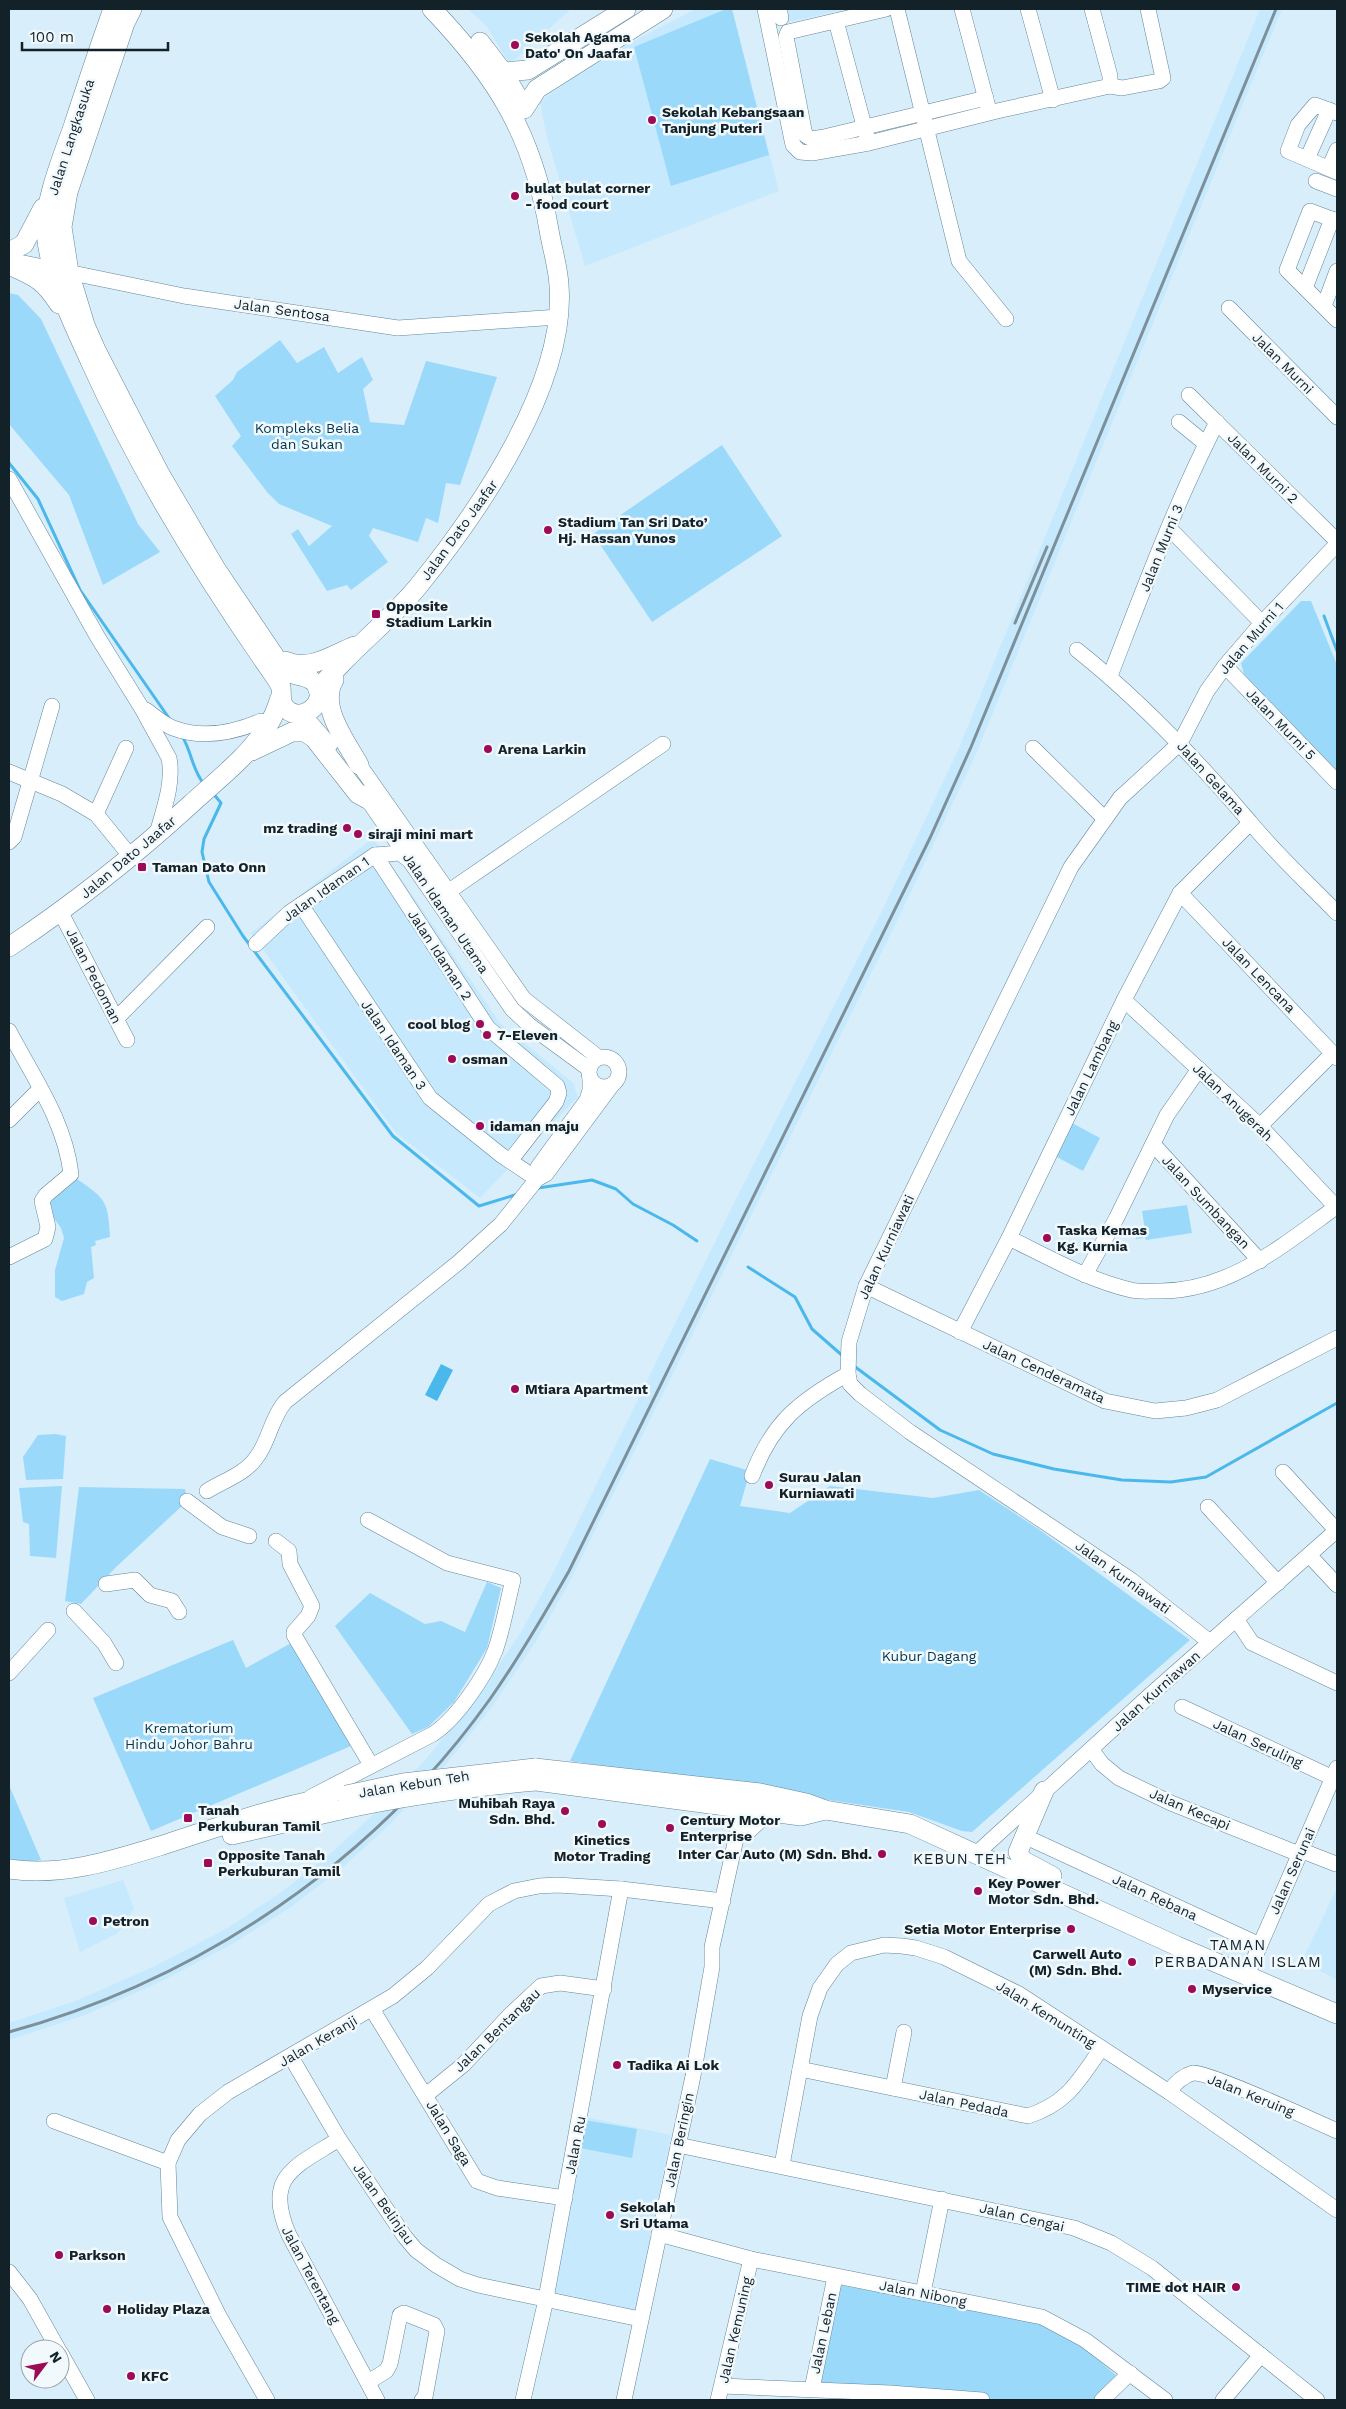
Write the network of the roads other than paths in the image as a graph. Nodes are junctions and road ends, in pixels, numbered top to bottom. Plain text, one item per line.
1 (132, 9) edge
2 (432, 9) edge
3 (449, 9) edge
4 (626, 9) edge
5 (663, 9) edge
6 (765, 9) edge
7 (886, 9) edge
8 (897, 9) edge
9 (962, 9) edge
10 (1028, 9) edge
11 (1092, 9) edge
12 (1148, 9) edge
13 (110, 11) edge
14 (836, 21) junction
15 (503, 72) junction
16 (1110, 86) junction
17 (1053, 100) junction
18 (988, 105) junction
19 (1327, 109) edge
20 (524, 110) junction
21 (924, 112) junction
22 (864, 128) junction
23 (928, 128) junction
24 (868, 143) junction
25 (1337, 150) edge
26 (1307, 159) junction
27 (1333, 170) edge
28 (1316, 181) dead end
29 (1337, 189) edge
30 (51, 192) junction
31 (1335, 220) edge
32 (9, 252) edge
33 (9, 260) edge
34 (9, 265) edge
35 (61, 270) junction
36 (1337, 272) edge
37 (559, 286) junction
38 (1306, 288) junction
39 (1324, 306) junction
40 (1229, 308) dead end
41 (558, 317) junction
42 (1006, 319) dead end
43 (1337, 320) edge
44 (76, 333) junction
45 (1188, 395) dead end
46 (1337, 418) edge
47 (1179, 422) dead end
48 (1217, 422) junction
49 (1206, 444) junction
50 (9, 479) edge
51 (1169, 528) junction
52 (1337, 542) edge
53 (1262, 622) junction
54 (249, 630) junction
55 (357, 647) junction
56 (1077, 650) dead end
57 (1225, 666) junction
58 (1110, 676) junction
59 (310, 687) junction
60 (281, 693) junction
61 (52, 706) dead end
62 (141, 708) junction
63 (302, 714) junction
64 (262, 721) junction
65 (1180, 743) junction
66 (664, 744) dead end
67 (126, 748) dead end
68 (1033, 748) dead end
69 (246, 754) junction
70 (359, 764) junction
71 (9, 772) edge
72 (31, 782) junction
73 (1337, 782) edge
74 (368, 800) junction
75 (96, 814) junction
76 (1105, 819) junction
77 (382, 820) junction
78 (1250, 823) junction
79 (156, 836) junction
80 (9, 842) edge
81 (375, 855) junction
82 (132, 858) junction
83 (411, 862) junction
84 (1180, 893) junction
85 (443, 895) junction
86 (301, 905) junction
87 (60, 911) junction
88 (1337, 913) edge
89 (207, 927) dead end
90 (256, 944) dead end
91 (9, 947) edge
92 (1124, 1000) junction
93 (116, 1019) junction
94 (9, 1031) edge
95 (127, 1040) dead end
96 (13, 1051) edge
97 (1335, 1055) edge
98 (592, 1068) junction
99 (1199, 1069) junction
100 (612, 1085) junction
101 (40, 1089) junction
102 (9, 1120) edge
103 (1260, 1126) junction
104 (1152, 1144) junction
105 (510, 1161) junction
106 (531, 1188) junction
107 (1337, 1208) edge
108 (1009, 1238) junction
109 (9, 1257) edge
110 (1260, 1261) junction
111 (1085, 1275) junction
112 (866, 1286) junction
113 (960, 1332) junction
114 (1337, 1338) edge
115 (848, 1371) junction
116 (1283, 1472) dead end
117 (752, 1476) dead end
118 (206, 1491) dead end
119 (188, 1501) dead end
120 (1208, 1508) dead end
121 (368, 1520) dead end
122 (1337, 1530) edge
123 (249, 1536) dead end
124 (276, 1541) dead end
125 (1310, 1555) junction
126 (1278, 1583) junction
127 (106, 1584) dead end
128 (1337, 1585) edge
129 (74, 1611) dead end
130 (179, 1612) dead end
131 (1236, 1619) junction
132 (48, 1630) dead end
133 (1210, 1642) junction
134 (116, 1663) dead end
135 (9, 1673) edge
136 (1337, 1683) edge
137 (1182, 1707) dead end
138 (1091, 1749) junction
139 (371, 1765) junction
140 (1335, 1773) edge
141 (535, 1774) junction
142 (709, 1788) junction
143 (1044, 1791) junction
144 (306, 1800) junction
145 (343, 1802) junction
146 (774, 1804) junction
147 (724, 1806) junction
148 (747, 1806) junction
149 (742, 1830) junction
150 (1024, 1836) junction
151 (1300, 1852) junction
152 (976, 1854) junction
153 (1336, 1864) dead end
154 (9, 1869) edge
155 (9, 1880) edge
156 (621, 1889) junction
157 (1071, 1897) junction
158 (724, 1901) junction
159 (1260, 1945) junction
160 (712, 1967) junction
161 (1247, 1975) junction
162 (604, 1989) junction
163 (372, 2010) junction
164 (1337, 2014) edge
165 (904, 2032) dead end
166 (1102, 2049) junction
167 (291, 2057) junction
168 (800, 2069) junction
169 (894, 2088) junction
170 (1169, 2092) junction
171 (426, 2095) junction
172 (54, 2121) dead end
173 (1337, 2131) edge
174 (339, 2139) junction
175 (678, 2144) junction
176 (168, 2163) junction
177 (782, 2165) junction
178 (565, 2198) junction
179 (942, 2199) junction
180 (1337, 2210) edge
181 (659, 2234) junction
182 (751, 2259) junction
183 (9, 2272) edge
184 (835, 2277) junction
185 (9, 2286) edge
186 (923, 2293) junction
187 (546, 2299) junction
188 (640, 2319) junction
189 (42, 2339) edge
190 (52, 2339) edge
191 (1261, 2356) junction
192 (70, 2370) edge
193 (1130, 2373) junction
194 (368, 2382) junction
195 (70, 2389) edge
196 (812, 2389) junction
197 (720, 2393) edge
198 (76, 2400) edge
199 (87, 2400) edge
200 (268, 2400) edge
201 (377, 2400) edge
202 (422, 2400) edge
203 (523, 2400) edge
204 (624, 2400) edge
205 (982, 2400) edge
206 (1102, 2400) edge
207 (1165, 2400) edge
208 (1223, 2400) edge
209 (1317, 2400) edge

1 - 35 main road
2 - 37 main road, Jalan Dato Jaafar
3 - 15 main road, Jalan Dato Jaafar
4 - 15 main road
5 - 20 main road
6 - 24 street
7 - 14 street
8 - 21 street
9 - 18 street
10 - 17 street
11 - 16 street
12 - 16 street
13 - 30 main road, Jalan Langkasuka
14 - 22 street
14 - 22 street
15 - 20 main road, Jalan Dato Jaafar
16 - 17 street
17 - 18 street
18 - 21 street
18 - 23 street
19 - 26 street
19 - 26 street
20 - 37 main road, Jalan Dato Jaafar
21 - 22 street
21 - 23 street
22 - 24 street
23 - 24 street
23 - 42 street
25 - 27 street
26 - 27 street
28 - 29 street
30 - 32 main road
30 - 35 main road, Jalan Langkasuka
31 - 38 street
31 - 38 street
33 - 35 street, Jalan Sentosa
34 - 44 main road
35 - 41 street, Jalan Sentosa
35 - 44 main road
35 - 54 main road
36 - 39 street
37 - 41 main road, Jalan Dato Jaafar
38 - 39 street
39 - 43 street
40 - 46 street, Jalan Murni
41 - 55 main road, Jalan Dato Jaafar
44 - 54 main road
45 - 48 street, Jalan Murni 2
47 - 49 street
48 - 49 street, Jalan Murni 3
48 - 52 street, Jalan Murni 2
49 - 51 street, Jalan Murni 3
50 - 62 street
51 - 53 street
51 - 58 street, Jalan Murni 3
52 - 53 street, Jalan Murni 1
53 - 57 street, Jalan Murni 1
54 - 55 main road
54 - 59 main road
54 - 60 main road
54 - 64 main road
55 - 59 main road, Jalan Dato Jaafar
55 - 70 main road
56 - 58 street, Jalan Gelama
57 - 65 street, Jalan Murni 1
57 - 73 street, Jalan Murni 5
58 - 65 street, Jalan Gelama
59 - 60 main road
59 - 63 main road, Jalan Dato Jaafar
59 - 70 street, Jalan Idaman Utama
60 - 63 main road
60 - 69 main road, Jalan Dato Jaafar
61 - 72 street
62 - 64 street
62 - 79 street
63 - 69 main road, Jalan Dato Jaafar
63 - 74 street, Jalan Idaman Utama
64 - 69 main road
65 - 76 street, Jalan Kurniawati
65 - 78 street, Jalan Gelama
66 - 85 street
67 - 75 street
68 - 76 street
69 - 74 main road
69 - 79 main road, Jalan Dato Jaafar
70 - 85 street, Jalan Idaman Utama
71 - 72 street
72 - 75 street
72 - 80 street
74 - 77 street, Jalan Idaman Utama
75 - 82 street
76 - 112 street, Jalan Kurniawati
77 - 81 street, Jalan Idaman 1
77 - 83 street, Jalan Idaman Utama
78 - 84 street, Jalan Lambang
78 - 88 street, Jalan Gelama
79 - 82 main road, Jalan Dato Jaafar
81 - 83 street, Jalan Idaman 1
81 - 86 street, Jalan Idaman 1
81 - 105 street, Jalan Idaman 2
82 - 87 main road, Jalan Dato Jaafar
83 - 85 street, Jalan Idaman Utama
84 - 92 street, Jalan Lambang
84 - 97 street, Jalan Lencana
85 - 98 street, Jalan Idaman Utama
86 - 90 street, Jalan Idaman 1
86 - 105 street, Jalan Idaman 3
87 - 91 main road, Jalan Dato Jaafar
87 - 93 street, Jalan Pedoman
89 - 93 street
92 - 99 street, Jalan Anugerah
92 - 108 street, Jalan Lambang
93 - 95 street, Jalan Pedoman
94 - 96 street
96 - 101 street
97 - 103 street
98 - 100 street, Jalan Idaman Utama
98 - 100 street, Jalan Idaman Utama
98 - 106 street, Jalan Idaman Utama
99 - 103 street, Jalan Anugerah
99 - 104 street
100 - 106 street, Jalan Idaman Utama
101 - 102 street
101 - 109 street
103 - 107 street, Jalan Anugerah
104 - 110 street, Jalan Sumbangan
104 - 111 street
105 - 106 street, Jalan Idaman 3
106 - 118 street, Jalan Idaman Utama
107 - 110 street
108 - 111 street
108 - 113 street, Jalan Lambang
110 - 111 street
112 - 113 street, Jalan Cenderamata
112 - 115 street, Jalan Kurniawati
113 - 114 street, Jalan Cenderamata
115 - 117 street
115 - 133 street, Jalan Kurniawati
116 - 122 street
119 - 123 street
120 - 126 street
121 - 139 street
122 - 125 street, Jalan Kurniawan
124 - 139 street
125 - 126 street, Jalan Kurniawan
125 - 128 street
126 - 131 street, Jalan Kurniawan
127 - 130 street
129 - 134 street
131 - 133 street, Jalan Kurniawan
131 - 136 street
132 - 135 street
133 - 138 street, Jalan Kurniawan
137 - 140 street, Jalan Seruling
138 - 143 street, Jalan Kurniawan
138 - 151 street, Jalan Kecapi
139 - 144 street
140 - 151 street, Jalan Serunai
141 - 142 main road, Jalan Kebun Teh
141 - 145 main road, Jalan Kebun Teh, bridge
141 - 147 main road, Jalan Kebun Teh
142 - 146 main road, Jalan Kebun Teh
142 - 148 main road
143 - 150 main road
143 - 152 street, Jalan Kurniawan
144 - 145 main road, Jalan Kebun Teh
144 - 154 main road, Jalan Kebun Teh
145 - 155 main road, Jalan Kebun Teh
146 - 148 main road, Jalan Kebun Teh
146 - 149 main road
146 - 152 main road, Jalan Kebun Teh
147 - 148 main road, Jalan Kebun Teh
147 - 149 main road
148 - 149 street, Jalan Beringin
149 - 158 street, Jalan Beringin
149 - 160 street, Jalan Beringin
150 - 157 main road
150 - 159 street, Jalan Rebana
151 - 153 street, Jalan Kecapi
151 - 159 street, Jalan Serunai
152 - 157 main road, Jalan Kebun Teh
156 - 158 street, Jalan Keranji
156 - 162 street, Jalan Ru
156 - 163 street, Jalan Keranji
157 - 161 main road, Jalan Kebun Teh
158 - 160 street, Jalan Beringin
159 - 161 street, Jalan Serunai
160 - 175 street, Jalan Beringin
161 - 164 main road, Jalan Kebun Teh
162 - 171 street, Jalan Bentangau
162 - 178 street, Jalan Ru
163 - 167 street, Jalan Keranji
163 - 171 street, Jalan Saga
165 - 169 street
166 - 168 street, Jalan Kemunting
166 - 169 street, Jalan Pedada
166 - 170 street, Jalan Kemunting
167 - 174 street, Jalan Belinjau
167 - 176 street, Jalan Keranji
168 - 169 street, Jalan Pedada
168 - 177 street, Jalan Kemunting
170 - 173 street, Jalan Keruing
170 - 180 street, Jalan Kemunting
171 - 178 street, Jalan Saga
172 - 176 street
174 - 187 street, Jalan Belinjau
174 - 194 street, Jalan Terentang
175 - 177 street, Jalan Cengai
175 - 181 street, Jalan Beringin
176 - 200 street, Jalan Keranji
177 - 179 street, Jalan Cengai
178 - 187 street, Jalan Ru
179 - 186 street
179 - 191 street, Jalan Cengai
181 - 182 street, Jalan Nibong
181 - 188 street, Jalan Beringin
182 - 184 street, Jalan Nibong
182 - 197 street, Jalan Kemuning
183 - 190 street
184 - 186 street, Jalan Nibong
184 - 196 street, Jalan Leban
185 - 189 street
186 - 193 street, Jalan Nibong
187 - 188 street, Jalan Belinjau
187 - 203 street, Jalan Ru
188 - 204 street, Jalan Beringin
191 - 208 street
191 - 209 street, Jalan Cengai
192 - 199 street
193 - 206 street
193 - 207 street, Jalan Nibong
194 - 201 street, Jalan Terentang
194 - 202 street
195 - 198 street
196 - 197 street
196 - 205 street

